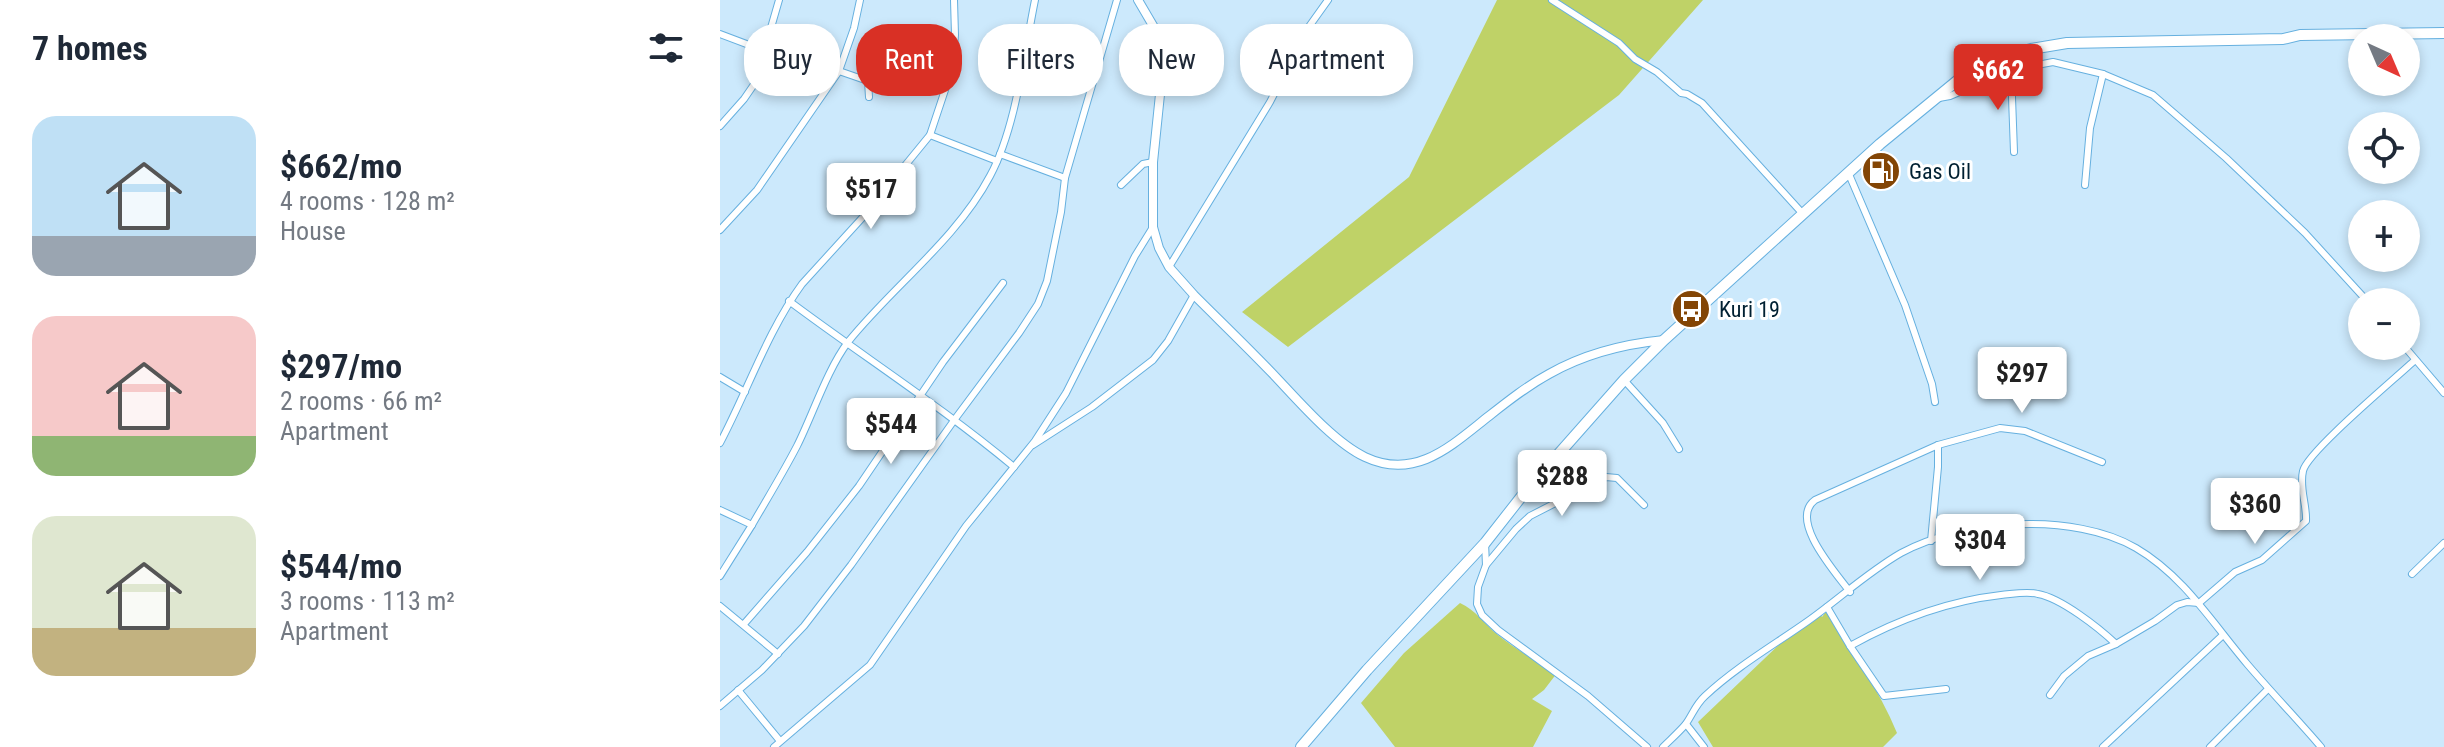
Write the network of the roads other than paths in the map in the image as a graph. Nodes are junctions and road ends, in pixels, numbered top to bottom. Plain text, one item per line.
1 (779, 0) edge
2 (860, 0) edge
3 (954, 0) edge
4 (1035, 0) edge
5 (1117, 0) edge
6 (1138, 0) edge
7 (1328, 0) edge
8 (1552, 0) edge
9 (772, 24) edge
10 (2444, 33) edge
11 (720, 34) edge
12 (744, 43) edge
13 (840, 68) edge
14 (2011, 70) junction
15 (840, 71) edge
16 (2103, 74) junction
17 (746, 96) edge
18 (822, 96) edge
19 (869, 97) dead end
20 (1932, 100) junction
21 (720, 126) edge
22 (930, 135) junction
23 (2014, 152) dead end
24 (999, 158) junction
25 (1153, 162) junction
26 (1848, 172) junction
27 (1065, 178) junction
28 (1121, 185) dead end
29 (2085, 185) dead end
30 (1803, 214) junction
31 (1153, 227) junction
32 (720, 230) edge
33 (1169, 267) junction
34 (1003, 283) dead end
35 (2355, 288) edge
36 (1194, 295) junction
37 (789, 301) junction
38 (1664, 340) junction
39 (847, 344) junction
40 (2415, 360) joint
41 (720, 377) edge
42 (1624, 380) junction
43 (745, 392) junction
44 (2444, 393) edge
45 (921, 396) junction
46 (1935, 402) dead end
47 (955, 419) junction
48 (720, 443) edge
49 (1938, 445) junction
50 (1032, 446) junction
51 (1679, 449) dead end
52 (2102, 462) dead end
53 (1014, 467) junction
54 (1644, 505) dead end
55 (720, 510) edge
56 (752, 525) junction
57 (1931, 541) junction
58 (1485, 543) junction
59 (2444, 543) edge
60 (1486, 565) junction
61 (2412, 574) dead end
62 (720, 576) edge
63 (1850, 592) junction
64 (2199, 603) junction
65 (720, 606) edge
66 (1827, 607) junction
67 (744, 624) junction
68 (2223, 635) junction
69 (2116, 644) junction
70 (1850, 646) junction
71 (778, 654) junction
72 (1946, 689) dead end
73 (2268, 689) junction
74 (738, 690) junction
75 (2050, 695) dead end
76 (720, 706) edge
77 (1686, 724) junction
78 (777, 744) edge
79 (2316, 745) edge
80 (1301, 747) edge
81 (1647, 747) edge
82 (1663, 747) edge
83 (1704, 747) edge
84 (2103, 747) edge
85 (2210, 747) edge

1 - 9 street
2 - 13 street
3 - 22 street
4 - 24 street
5 - 27 street
6 - 25 main road
7 - 33 street
8 - 30 street
10 - 20 highway
11 - 12 street
14 - 16 street
14 - 20 street
14 - 23 street
15 - 19 street
16 - 29 street
16 - 35 street
17 - 21 street
18 - 32 street
20 - 26 highway
22 - 24 street
22 - 37 street
24 - 27 street
24 - 39 street
25 - 28 street
25 - 31 main road
26 - 30 highway
26 - 46 street
27 - 47 street
30 - 38 highway
31 - 33 main road
31 - 50 street
33 - 36 main road
34 - 45 street
36 - 38 main road
36 - 50 street
37 - 39 street
37 - 43 street
38 - 42 highway
39 - 45 street
39 - 56 street
40 - 44 street
40 - 64 street
41 - 43 street
42 - 51 street
42 - 58 highway
43 - 48 street
45 - 47 street
45 - 67 street
47 - 53 street
47 - 71 street
49 - 52 street
49 - 57 street
49 - 63 street
50 - 53 street
53 - 78 street
54 - 60 street
55 - 56 street
56 - 62 street
57 - 63 street
57 - 64 street
58 - 60 street
58 - 80 highway
59 - 61 street
60 - 81 street
63 - 66 street
64 - 68 street
64 - 69 street
65 - 67 street
66 - 70 street
66 - 77 street
67 - 71 street
68 - 73 street
68 - 84 street
69 - 70 street
69 - 75 street
70 - 72 street
71 - 74 street
73 - 79 street
73 - 85 street
74 - 76 street
74 - 78 street
77 - 82 street
77 - 83 street

